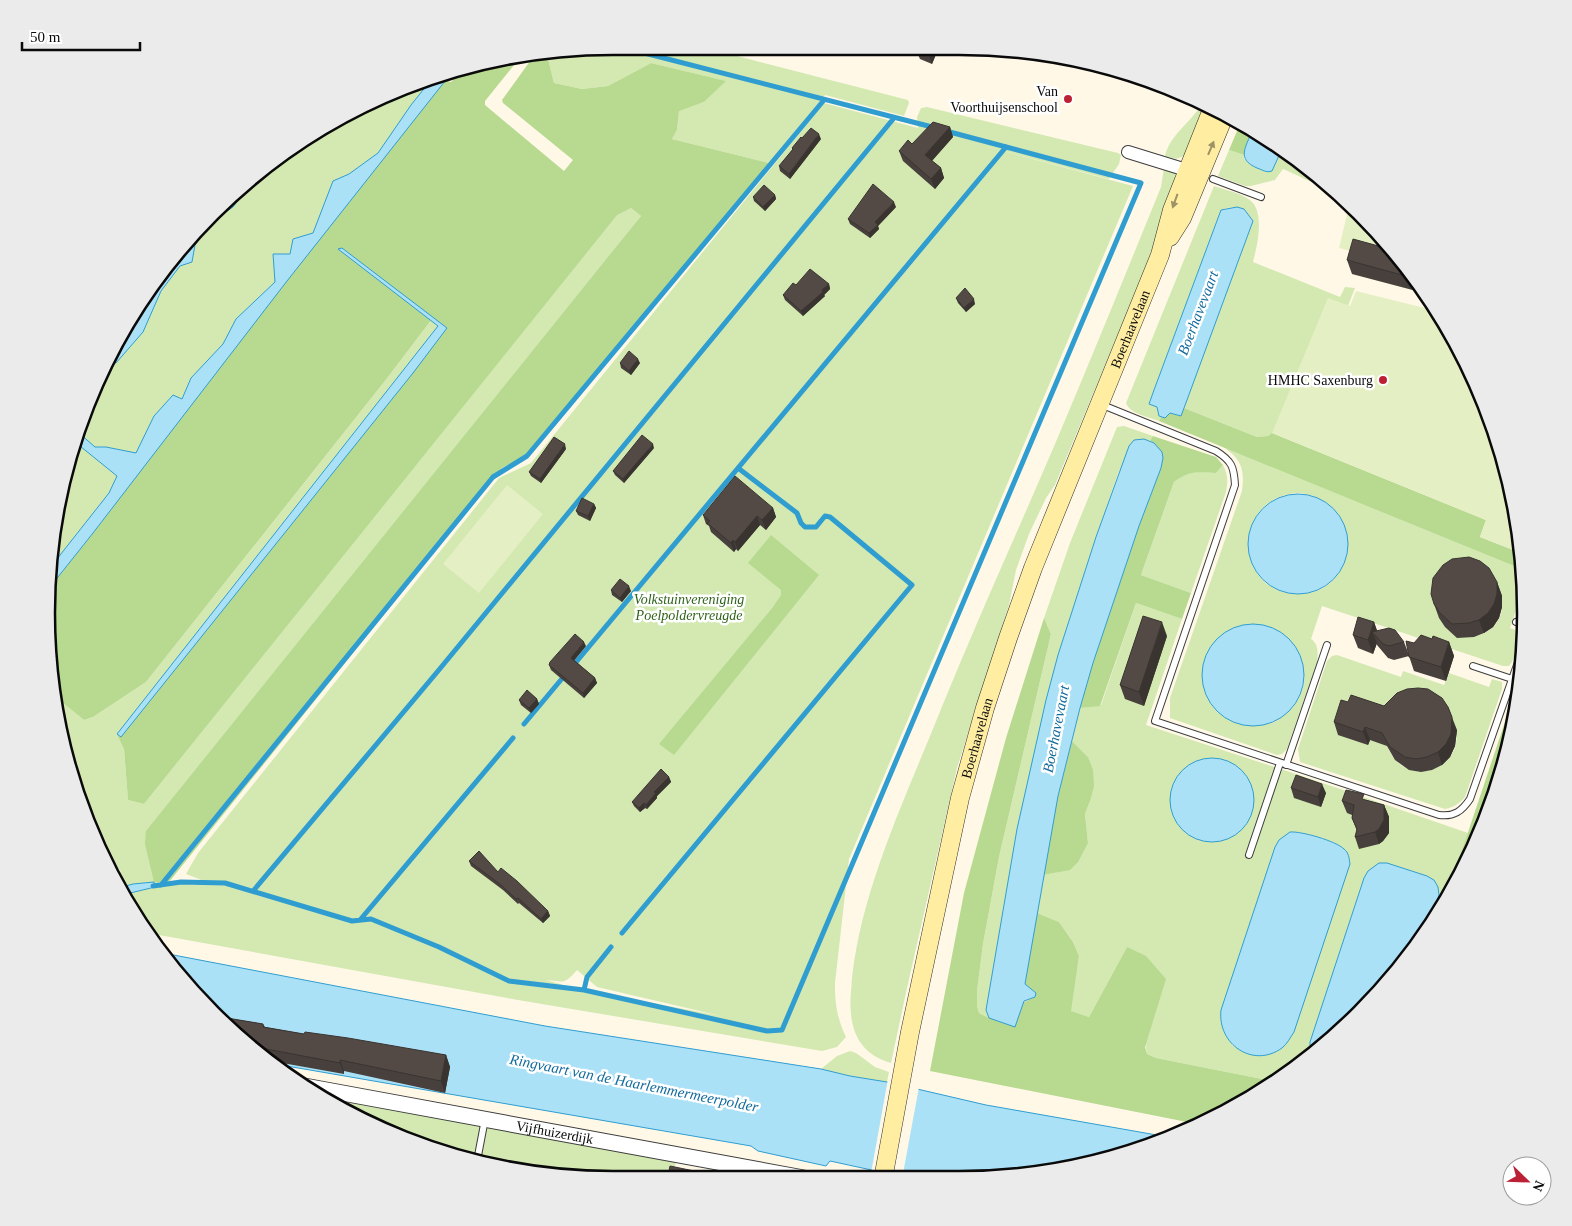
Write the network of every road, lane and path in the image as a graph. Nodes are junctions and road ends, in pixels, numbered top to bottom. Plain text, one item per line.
1 (1211, 116) edge
2 (1222, 121) edge
3 (1128, 152) dead end
4 (1200, 174) junction
5 (1261, 197) dead end
6 (1098, 404) junction
7 (1327, 645) dead end
8 (1473, 666) dead end
9 (1513, 676) edge
10 (1512, 679) junction
11 (1283, 764) junction
12 (1250, 855) dead end
13 (323, 1089) edge
14 (485, 1119) junction
15 (479, 1154) edge
16 (766, 1171) edge
17 (884, 1171) edge

1 - 4 main road, Boerhaavelaan
4 -> 2 main road, Boerhaavelaan
3 - 4 street
4 - 5 lane
4 - 6 main road, Boerhaavelaan
6 - 11 lane
6 - 17 main road, Boerhaavelaan
7 - 11 lane
8 - 10 lane
9 - 10 lane
10 - 11 lane
11 - 12 lane
13 - 14 street, Vijfhuizerdijk
14 - 15 lane
14 - 16 street, Vijfhuizerdijk

